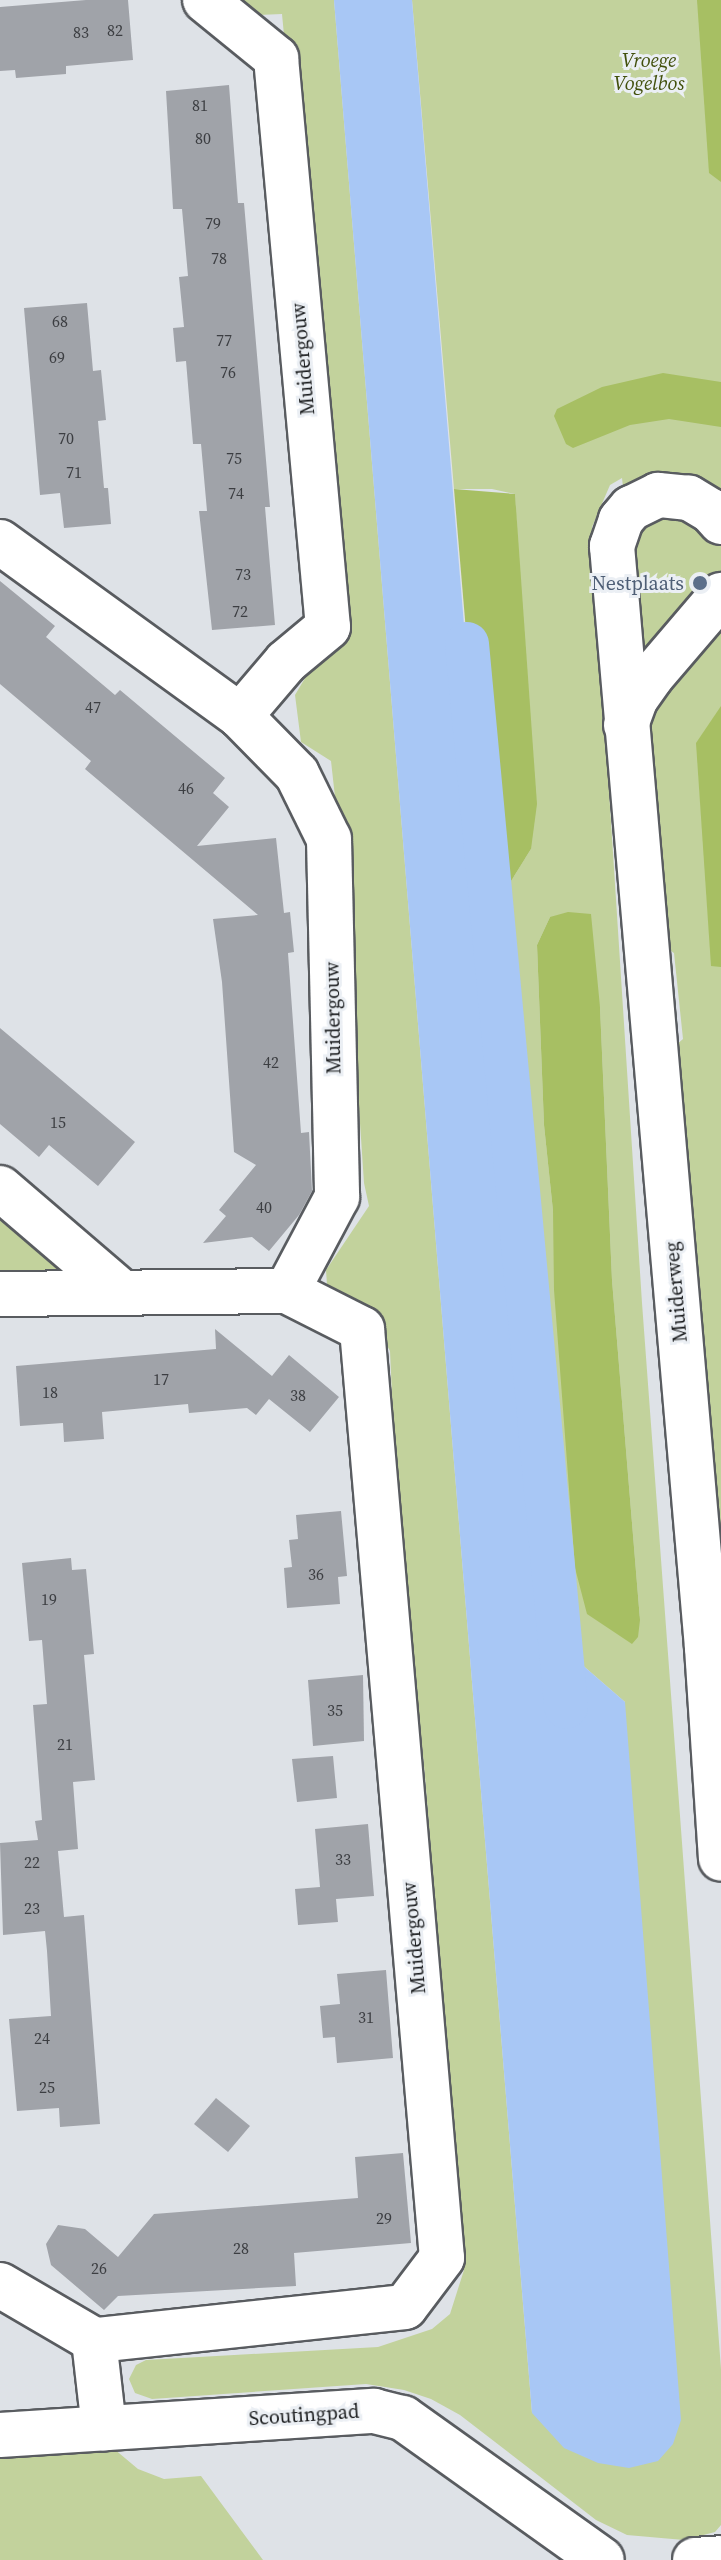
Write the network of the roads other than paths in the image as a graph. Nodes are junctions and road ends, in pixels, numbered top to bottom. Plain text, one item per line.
1 (205, 0) edge
2 (721, 522) edge
3 (0, 542) edge
4 (721, 595) edge
5 (240, 716) junction
6 (626, 725) junction
7 (0, 1188) edge
8 (120, 1291) junction
9 (287, 1291) junction
10 (0, 1294) edge
11 (714, 1648) edge
12 (721, 1859) edge
13 (0, 2285) edge
14 (94, 2340) junction
15 (104, 2428) junction
16 (0, 2435) edge
17 (721, 2558) edge
18 (602, 2560) edge
19 (695, 2560) edge

1 - 5 street, Muidergouw
2 - 6 street
3 - 5 street, Muidergouw
4 - 6 street
5 - 9 street, Muidergouw
6 - 11 street, Muiderweg
7 - 8 street
8 - 9 street, Muidergouw
8 - 10 street, Muidergouw
9 - 14 street, Muidergouw
11 - 12 street, Muiderweg
13 - 14 street
14 - 15 street
15 - 16 street, Scoutingpad
15 - 18 street, Scoutingpad
17 - 19 street

